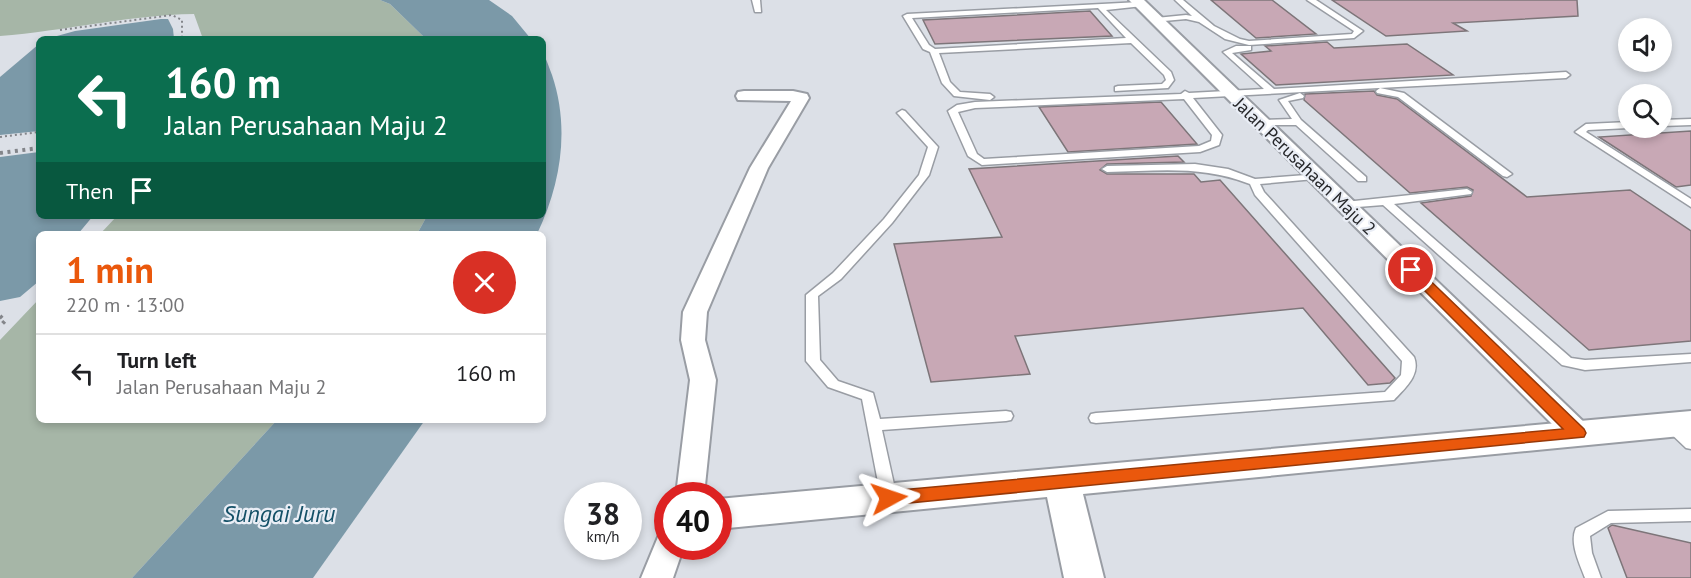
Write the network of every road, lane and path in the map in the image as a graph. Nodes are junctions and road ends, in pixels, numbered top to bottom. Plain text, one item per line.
1 (756, 0) edge
2 (1179, 0) edge
3 (1311, 0) edge
4 (1138, 2) edge
5 (1110, 6) junction
6 (758, 10) dead end
7 (1156, 20) junction
8 (1201, 20) junction
9 (60, 30) dead end
10 (182, 36) edge
11 (1134, 40) junction
12 (1263, 47) dead end
13 (934, 51) junction
14 (1566, 75) dead end
15 (1271, 92) junction
16 (1231, 93) junction
17 (1185, 94) junction
18 (744, 96) dead end
19 (902, 113) dead end
20 (1298, 122) junction
21 (1691, 122) edge
22 (1261, 123) junction
23 (1672, 123) edge
24 (1618, 126) edge
25 (36, 132) edge
26 (0, 136) edge
27 (36, 148) edge
28 (0, 153) edge
29 (1107, 169) dead end
30 (1507, 174) dead end
31 (1315, 176) junction
32 (1362, 179) dead end
33 (1254, 182) junction
34 (1467, 192) dead end
35 (1384, 202) junction
36 (1691, 204) edge
37 (1345, 205) junction
38 (0, 316) edge
39 (0, 326) edge
40 (1691, 358) edge
41 (1006, 416) dead end
42 (1096, 418) dead end
43 (873, 425) junction
44 (1684, 430) edge
45 (1578, 433) junction
46 (691, 482) edge
47 (1062, 482) junction
48 (889, 498) junction
49 (732, 513) edge
50 (1691, 515) edge
51 (664, 560) edge
52 (657, 578) edge
53 (1084, 578) edge
54 (1593, 578) edge

1 - 6 lane
2 - 8 lane
3 - 8 lane
4 - 5 lane
4 - 7 street, Jalan Perusahaan Maju 2
5 - 11 lane
5 - 13 lane
7 - 8 lane
7 - 16 street, Jalan Perusahaan Maju 2
9 - 10 path
11 - 13 lane
11 - 13 lane
12 - 15 lane
14 - 15 lane
15 - 16 lane
16 - 17 lane
16 - 22 street, Jalan Perusahaan Maju 2
17 - 17 lane
18 - 46 street
19 - 43 lane
20 - 22 lane
20 - 30 lane
20 - 32 lane
21 - 23 lane
22 - 31 street, Jalan Perusahaan Maju 2
24 - 36 lane
25 - 26 path
27 - 28 path
29 - 33 lane
31 - 33 lane
31 - 37 street, Jalan Perusahaan Maju 2
33 - 42 lane
34 - 35 lane
35 - 37 lane
35 - 40 lane
37 - 45 street, Jalan Perusahaan Maju 2
38 - 39 path
41 - 43 lane
43 - 48 lane
44 - 45 street
45 - 47 street
47 - 48 street
47 - 53 street
48 - 49 street
50 - 54 lane
51 - 52 street

